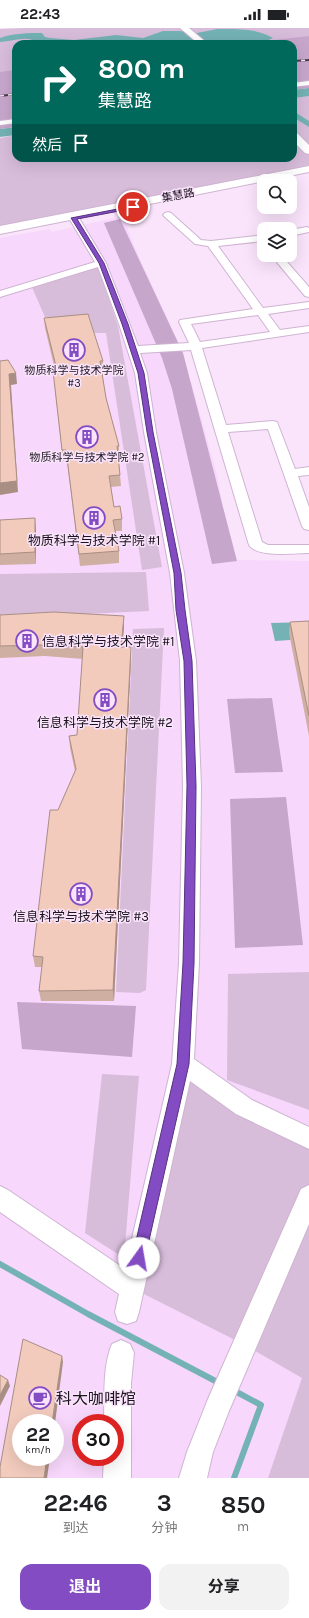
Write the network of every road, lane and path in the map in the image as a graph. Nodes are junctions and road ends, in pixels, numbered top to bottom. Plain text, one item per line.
1 (181, 31) edge
2 (187, 40) edge
3 (197, 40) edge
4 (309, 82) edge
5 (297, 84) edge
6 (12, 122) edge
7 (0, 123) edge
8 (297, 139) edge
9 (309, 151) edge
10 (297, 154) edge
11 (309, 166) edge
12 (309, 169) edge
13 (309, 173) edge
14 (297, 175) edge
15 (257, 183) edge
16 (168, 215) dead end
17 (74, 218) junction
18 (0, 230) edge
19 (308, 230) dead end
20 (297, 232) edge
21 (0, 234) edge
22 (257, 240) edge
23 (211, 244) junction
24 (282, 262) edge
25 (101, 263) junction
26 (0, 294) edge
27 (309, 294) edge
28 (309, 305) edge
29 (261, 312) junction
30 (309, 329) edge
31 (277, 334) junction
32 (196, 346) junction
33 (134, 350) junction
34 (220, 429) junction
35 (309, 471) edge
36 (290, 473) junction
37 (309, 526) edge
38 (309, 549) edge
39 (183, 1064) junction
40 (309, 1138) edge
41 (309, 1197) edge
42 (0, 1198) edge
43 (132, 1288) junction
44 (127, 1312) dead end
45 (121, 1353) dead end
46 (117, 1478) edge
47 (193, 1478) edge

1 - 2 street
1 - 3 street
4 - 5 street
6 - 7 street
8 - 9 street
10 - 11 street
12 - 18 street, 集慧路
13 - 14 street
15 - 17 street, 集慧路
16 - 23 street
17 - 21 street, 集慧路
17 - 25 street
19 - 20 street
22 - 23 street
23 - 29 street
24 - 27 street
25 - 26 street
25 - 33 street
28 - 29 street
29 - 31 street
29 - 32 street
30 - 31 street
31 - 32 street
32 - 33 street
32 - 34 street
33 - 39 street
34 - 36 street
34 - 38 street
35 - 36 street
36 - 37 street
39 - 40 street
39 - 43 street
41 - 47 street
42 - 43 street
43 - 44 street
45 - 46 street

